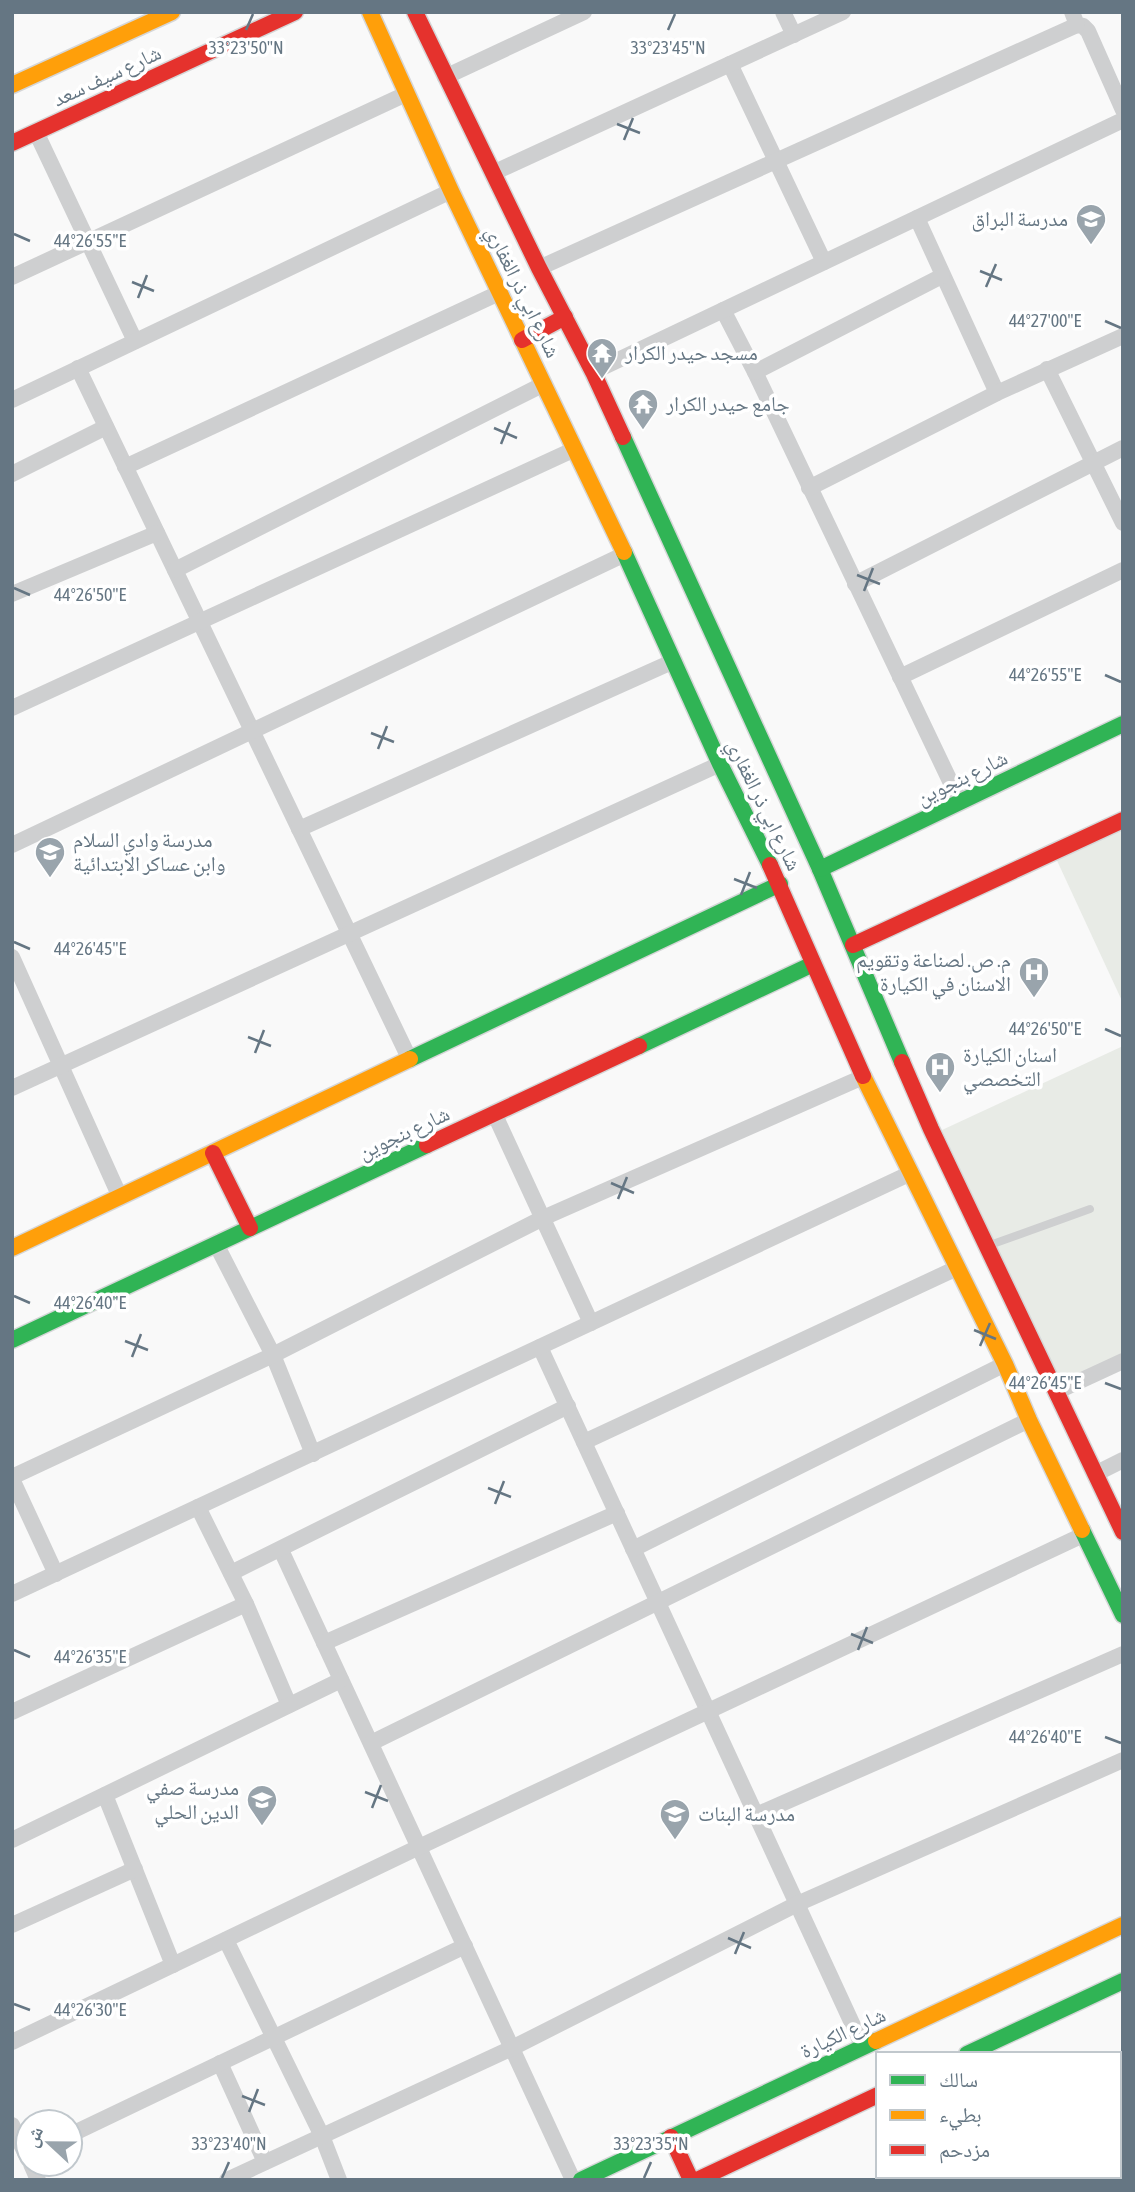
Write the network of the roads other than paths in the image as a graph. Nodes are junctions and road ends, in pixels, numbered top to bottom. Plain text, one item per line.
1 (172, 12) edge
2 (295, 12) edge
3 (370, 12) edge
4 (415, 12) edge
5 (584, 12) edge
6 (783, 12) edge
7 (843, 12) edge
8 (1074, 18) edge
9 (794, 35) junction
10 (730, 64) junction
11 (445, 77) junction
12 (12, 85) edge
13 (405, 94) junction
14 (1123, 110) edge
15 (1123, 120) edge
16 (36, 132) junction
17 (12, 143) edge
18 (775, 161) junction
19 (493, 173) junction
20 (451, 191) junction
21 (917, 218) junction
22 (88, 242) junction
23 (824, 262) junction
24 (539, 268) junction
25 (942, 276) junction
26 (12, 277) edge
27 (499, 293) junction
28 (723, 310) junction
29 (565, 317) junction
30 (1123, 336) edge
31 (522, 340) junction
32 (135, 341) junction
33 (78, 368) junction
34 (1047, 369) junction
35 (593, 372) junction
36 (755, 372) junction
37 (544, 384) junction
38 (997, 393) junction
39 (12, 400) edge
40 (106, 426) junction
41 (575, 449) junction
42 (1123, 449) edge
43 (1093, 463) junction
44 (125, 467) junction
45 (12, 474) edge
46 (809, 488) junction
47 (1123, 523) edge
48 (157, 533) junction
49 (625, 554) junction
50 (175, 570) junction
51 (1123, 570) edge
52 (855, 584) junction
53 (12, 594) edge
54 (200, 622) junction
55 (674, 661) junction
56 (900, 677) junction
57 (12, 708) edge
58 (1123, 724) edge
59 (252, 731) junction
60 (720, 764) junction
61 (960, 802) junction
62 (1123, 820) edge
63 (299, 830) junction
64 (12, 845) edge
65 (820, 869) junction
66 (780, 884) junction
67 (349, 934) junction
68 (853, 945) junction
69 (13, 962) edge
70 (813, 964) junction
71 (410, 1060) junction
72 (61, 1066) junction
73 (863, 1077) junction
74 (12, 1088) edge
75 (494, 1113) junction
76 (213, 1153) junction
77 (911, 1172) junction
78 (120, 1197) junction
79 (1090, 1209) dead end
80 (543, 1218) junction
81 (250, 1228) junction
82 (216, 1244) junction
83 (986, 1247) junction
84 (12, 1248) edge
85 (957, 1268) junction
86 (591, 1323) junction
87 (12, 1340) edge
88 (1013, 1340) junction
89 (540, 1346) junction
90 (272, 1355) junction
91 (1123, 1361) edge
92 (1005, 1364) junction
93 (1056, 1392) junction
94 (568, 1406) junction
95 (1029, 1420) junction
96 (584, 1442) junction
97 (313, 1454) junction
98 (1123, 1460) edge
99 (1095, 1474) junction
100 (12, 1478) edge
101 (198, 1507) junction
102 (617, 1513) junction
103 (1123, 1532) edge
104 (1083, 1535) junction
105 (634, 1549) junction
106 (281, 1550) junction
107 (231, 1573) junction
108 (56, 1574) junction
109 (12, 1594) edge
110 (658, 1602) junction
111 (246, 1604) junction
112 (1123, 1615) edge
113 (324, 1643) junction
114 (1123, 1654) edge
115 (341, 1680) junction
116 (289, 1705) junction
117 (708, 1711) junction
118 (12, 1712) edge
119 (370, 1743) junction
120 (1123, 1760) edge
121 (105, 1794) junction
122 (756, 1815) junction
123 (12, 1840) edge
124 (419, 1847) junction
125 (135, 1869) junction
126 (797, 1905) junction
127 (12, 1925) edge
128 (1123, 1925) edge
129 (226, 1940) junction
130 (465, 1946) junction
131 (173, 1965) junction
132 (1123, 1980) edge
133 (273, 2038) junction
134 (12, 2042) edge
135 (863, 2047) junction
136 (512, 2048) junction
137 (971, 2052) edge
138 (220, 2063) junction
139 (876, 2096) edge
140 (84, 2128) edge
141 (322, 2136) junction
142 (671, 2137) junction
143 (265, 2162) junction
144 (228, 2180) edge
145 (339, 2180) edge
146 (573, 2180) edge
147 (581, 2180) edge
148 (691, 2180) edge
149 (697, 2180) edge

1 - 12 main road, شارع سيف سعد
2 - 16 main road, شارع سيف سعد
3 - 13 main road, شارع ابي ذر الغفاري
4 - 11 main road, شارع ابي ذر الغفاري
5 - 11 street
6 - 9 street
7 - 9 street
8 - 14 street
8 - 18 street
9 - 10 street
10 - 18 street
10 - 19 street
11 - 19 main road, شارع ابي ذر الغفاري
13 - 20 main road, شارع ابي ذر الغفاري
13 - 22 street
15 - 21 street
16 - 17 main road, شارع سيف سعد
16 - 22 street
18 - 23 street
18 - 24 street
19 - 24 main road, شارع ابي ذر الغفاري
20 - 27 main road, شارع ابي ذر الغفاري
20 - 32 street
21 - 23 street
21 - 25 street
22 - 26 street
22 - 32 street
23 - 28 street
24 - 29 main road, شارع ابي ذر الغفاري
25 - 36 street
25 - 38 street
27 - 31 main road, شارع ابي ذر الغفاري
27 - 44 street
28 - 35 street
28 - 36 street
29 - 31 main road
29 - 35 main road, شارع ابي ذر الغفاري
30 - 34 street
31 - 37 main road, شارع ابي ذر الغفاري
32 - 33 street
33 - 39 street
33 - 40 street
34 - 38 street
34 - 43 street
35 - 65 main road, شارع ابي ذر الغفاري
36 - 46 street
37 - 41 main road, شارع ابي ذر الغفاري
37 - 50 street
38 - 46 street
40 - 44 street
40 - 45 street
41 - 49 main road, شارع ابي ذر الغفاري
41 - 54 street
42 - 43 street
43 - 47 street
43 - 52 street
44 - 48 street
46 - 52 street
48 - 50 street
48 - 53 street
49 - 55 main road, شارع ابي ذر الغفاري
49 - 59 street
50 - 54 street
51 - 56 street
52 - 56 street
54 - 57 street
54 - 59 street
55 - 60 main road, شارع ابي ذر الغفاري
55 - 63 street
56 - 61 street
58 - 61 main road, شارع بنجوين
59 - 63 street
59 - 64 street
60 - 66 main road, شارع ابي ذر الغفاري
60 - 67 street
61 - 65 main road, شارع بنجوين
62 - 68 main road
63 - 67 street
65 - 68 main road, شارع ابي ذر الغفاري
66 - 70 main road, شارع ابي ذر الغفاري
66 - 71 main road
67 - 71 street
67 - 72 street
68 - 83 main road, شارع ابي ذر الغفاري
69 - 72 street
70 - 73 main road, شارع ابي ذر الغفاري
70 - 75 main road, شارع بنجوين
71 - 76 main road
72 - 74 street
72 - 78 street
73 - 77 main road, شارع ابي ذر الغفاري
73 - 80 street
75 - 80 street
75 - 81 main road, شارع بنجوين
76 - 78 main road
76 - 81 main road
77 - 85 main road, شارع ابي ذر الغفاري
77 - 86 street
78 - 84 main road
79 - 83 lane
80 - 86 street
80 - 90 street
81 - 82 main road, شارع بنجوين
82 - 87 main road, شارع بنجوين
82 - 90 street
83 - 88 main road, شارع ابي ذر الغفاري
85 - 88 main road, شارع ابي ذر الغفاري
85 - 96 street
86 - 89 street
88 - 92 main road, شارع ابي ذر الغفاري
88 - 93 main road, شارع ابي ذر الغفاري
89 - 94 street
89 - 97 street
90 - 97 street
90 - 100 street
91 - 93 street
92 - 95 main road, شارع ابي ذر الغفاري
92 - 105 street
93 - 99 main road, شارع ابي ذر الغفاري
94 - 96 street
94 - 106 street
95 - 104 main road, شارع ابي ذر الغفاري
95 - 110 street
96 - 102 street
97 - 101 street
98 - 99 street
99 - 103 main road, شارع ابي ذر الغفاري
100 - 108 street
101 - 107 street
101 - 108 street
102 - 105 street
102 - 113 street
104 - 112 main road, شارع ابي ذر الغفاري
104 - 117 street
105 - 110 street
106 - 107 street
106 - 113 street
107 - 111 street
108 - 109 street
110 - 117 street
110 - 119 street
111 - 116 street
111 - 118 street
113 - 115 street
114 - 122 street
115 - 116 street
115 - 119 street
116 - 121 street
117 - 122 street
117 - 124 street
119 - 124 street
120 - 126 street
121 - 123 street
121 - 125 street
122 - 126 street
124 - 129 street
124 - 130 street
125 - 127 street
125 - 131 street
126 - 135 street
126 - 136 street
128 - 135 main road, شارع الكيارة
129 - 131 street
129 - 133 street
130 - 133 street
130 - 136 street
131 - 134 street
132 - 137 main road
133 - 138 street
133 - 141 street
135 - 142 main road, شارع الكيارة
136 - 141 street
136 - 146 street
138 - 140 street
138 - 143 street
139 - 149 main road
141 - 143 street
141 - 145 street
142 - 147 main road, شارع الكيارة
142 - 148 main road
143 - 144 street

